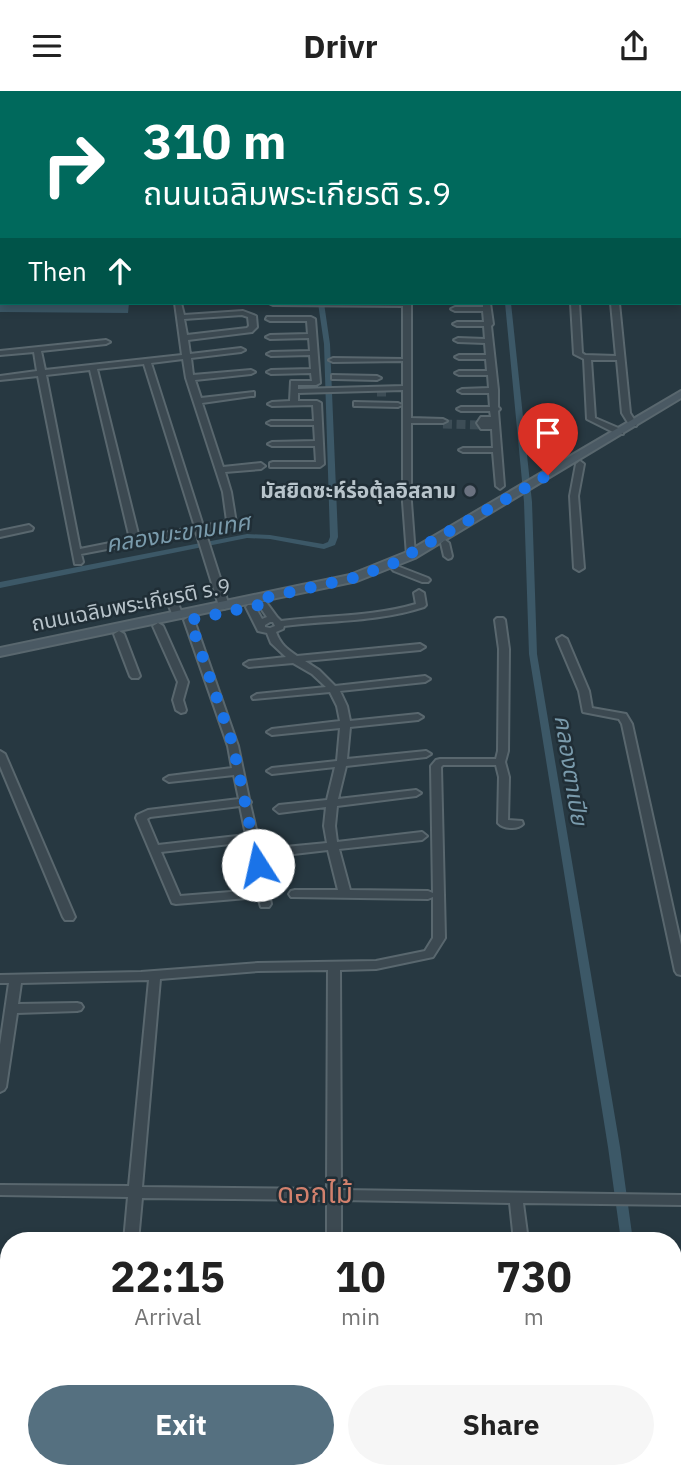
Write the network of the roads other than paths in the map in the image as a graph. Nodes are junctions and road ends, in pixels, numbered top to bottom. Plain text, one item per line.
1 (178, 305) edge
2 (407, 305) edge
3 (575, 305) edge
4 (615, 305) edge
5 (487, 306) edge
6 (455, 309) dead end
7 (180, 317) junction
8 (270, 319) dead end
9 (457, 324) dead end
10 (489, 324) junction
11 (313, 336) junction
12 (270, 337) dead end
13 (183, 338) junction
14 (458, 340) dead end
15 (489, 341) junction
16 (106, 342) dead end
17 (37, 350) junction
18 (241, 350) dead end
19 (0, 353) edge
20 (314, 353) junction
21 (271, 354) dead end
22 (459, 356) dead end
23 (490, 356) junction
24 (186, 357) junction
25 (621, 358) junction
26 (334, 360) dead end
27 (376, 360) junction
28 (400, 360) dead end
29 (587, 360) dead end
30 (147, 361) junction
31 (93, 367) junction
32 (315, 371) junction
33 (251, 372) dead end
34 (271, 372) dead end
35 (459, 373) dead end
36 (492, 373) junction
37 (40, 374) junction
38 (335, 377) dead end
39 (190, 378) junction
40 (0, 379) edge
41 (400, 380) dead end
42 (376, 386) junction
43 (356, 390) junction
44 (408, 390) junction
45 (494, 390) junction
46 (294, 391) junction
47 (462, 391) dead end
48 (389, 392) tunnel mouth
49 (251, 394) dead end
50 (681, 394) edge
51 (197, 401) junction
52 (681, 402) edge
53 (294, 403) junction
54 (272, 404) dead end
55 (398, 405) dead end
56 (461, 409) dead end
57 (496, 409) junction
58 (409, 422) junction
59 (271, 423) dead end
60 (318, 423) junction
61 (443, 423) tunnel mouth
62 (633, 424) junction
63 (620, 432) junction
64 (319, 443) junction
65 (272, 444) dead end
66 (463, 450) dead end
67 (498, 450) junction
68 (580, 464) junction
69 (261, 465) dead end
70 (273, 465) dead end
71 (221, 470) junction
72 (551, 477) junction
73 (500, 486) dead end
74 (504, 504) junction
75 (29, 528) dead end
76 (199, 529) junction
77 (0, 534) edge
78 (135, 540) junction
79 (411, 555) junction
80 (579, 568) dead end
81 (397, 569) junction
82 (425, 580) dead end
83 (419, 593) dead end
84 (170, 596) dead end
85 (255, 603) junction
86 (224, 606) junction
87 (184, 618) junction
88 (500, 620) dead end
89 (275, 625) junction
90 (158, 626) junction
91 (119, 634) junction
92 (562, 639) dead end
93 (420, 647) dead end
94 (0, 652) edge
95 (0, 658) edge
96 (296, 659) junction
97 (249, 664) dead end
98 (135, 676) dead end
99 (425, 679) dead end
100 (334, 689) junction
101 (257, 697) dead end
102 (181, 710) dead end
103 (418, 717) dead end
104 (345, 725) junction
105 (272, 732) dead end
106 (0, 754) edge
107 (426, 754) dead end
108 (344, 762) junction
109 (500, 762) junction
110 (239, 771) junction
111 (272, 771) dead end
112 (169, 779) dead end
113 (416, 793) dead end
114 (246, 802) junction
115 (332, 803) junction
116 (279, 809) dead end
117 (518, 824) dead end
118 (422, 837) dead end
119 (253, 838) junction
120 (334, 844) junction
121 (153, 849) junction
122 (285, 851) dead end
123 (295, 894) dead end
124 (345, 895) junction
125 (428, 895) dead end
126 (69, 917) dead end
127 (334, 965) junction
128 (681, 971) edge
129 (155, 974) junction
130 (16, 978) junction
131 (0, 979) edge
132 (77, 1007) dead end
133 (12, 1009) junction
134 (0, 1087) edge
135 (0, 1189) edge
136 (135, 1191) junction
137 (334, 1194) junction
138 (516, 1197) junction
139 (681, 1200) edge
140 (132, 1232) edge
141 (334, 1232) edge
142 (521, 1232) edge

1 - 7 street
2 - 44 street
3 - 25 street
4 - 25 street
5 - 6 street
5 - 10 street
7 - 13 street
7 - 13 street
8 - 11 street
9 - 10 street
10 - 15 street
11 - 12 street
11 - 20 street
13 - 24 street
14 - 15 street
15 - 23 street
16 - 17 street
17 - 19 street
17 - 37 street
18 - 24 street
20 - 21 street
20 - 32 street
22 - 23 street
23 - 36 street
24 - 30 street
24 - 39 street
25 - 62 street
26 - 27 street
27 - 28 street
27 - 42 street
29 - 63 street
30 - 31 street
30 - 76 street
31 - 37 street
31 - 78 street
32 - 34 street
32 - 46 street
33 - 39 street
35 - 36 street
36 - 45 street
37 - 40 street
37 - 78 street
38 - 42 street
39 - 51 street
41 - 42 street
42 - 43 street
42 - 44 street
43 - 46 street
43 - 55 street
44 - 48 street
44 - 58 street
45 - 47 street
45 - 57 street
46 - 53 street
49 - 51 street
50 - 62 main road, ถนนเฉลิมพระเกียรติ ร.9
51 - 71 street
52 - 68 main road, ถนนเฉลิมพระเกียรติ ร.9
53 - 54 street
53 - 60 street
56 - 57 street
57 - 67 street
58 - 61 street
58 - 79 street
59 - 60 street
60 - 64 street
62 - 63 main road, ถนนเฉลิมพระเกียรติ ร.9
63 - 72 main road, ถนนเฉลิมพระเกียรติ ร.9
64 - 65 street
64 - 70 street
66 - 67 street
67 - 73 street
68 - 72 main road, ถนนเฉลิมพระเกียรติ ร.9
68 - 80 street
69 - 71 street
71 - 76 street
72 - 74 main road, ถนนเฉลิมพระเกียรติ ร.9
74 - 79 main road, ถนนเฉลิมพระเกียรติ ร.9
74 - 81 main road, ถนนเฉลิมพระเกียรติ ร.9
75 - 77 street
76 - 78 street
76 - 86 street
79 - 85 main road, ถนนเฉลิมพระเกียรติ ร.9
81 - 82 street
81 - 85 main road, ถนนเฉลิมพระเกียรติ ร.9
83 - 89 street
84 - 87 street
85 - 86 main road, ถนนเฉลิมพระเกียรติ ร.9
85 - 87 main road, ถนนเฉลิมพระเกียรติ ร.9
85 - 89 street
85 - 89 street
86 - 87 main road, ถนนเฉลิมพระเกียรติ ร.9
87 - 90 main road, ถนนเฉลิมพระเกียรติ ร.9
87 - 94 main road, ถนนเฉลิมพระเกียรติ ร.9
87 - 110 street
88 - 109 street
89 - 96 street
90 - 91 main road, ถนนเฉลิมพระเกียรติ ร.9
90 - 102 street
91 - 95 main road, ถนนเฉลิมพระเกียรติ ร.9
91 - 98 street
92 - 128 street
93 - 96 street
96 - 97 street
96 - 100 street
99 - 100 street
100 - 101 street
100 - 104 street
103 - 104 street
104 - 105 street
104 - 108 street
106 - 126 street
107 - 108 street
108 - 111 street
108 - 115 street
109 - 117 street
109 - 127 street
110 - 112 street
110 - 114 street
113 - 115 street
114 - 119 street
114 - 121 street
115 - 116 street
115 - 120 street
118 - 120 street
119 - 121 street
119 - 121 street
120 - 122 street
120 - 124 street
123 - 124 street
124 - 125 street
127 - 129 street
127 - 137 street
129 - 130 street
129 - 136 street
130 - 131 street
130 - 133 street
132 - 133 street
133 - 134 street
135 - 136 street
136 - 137 street
136 - 140 street
137 - 138 street
137 - 141 street
138 - 139 street
138 - 142 street

